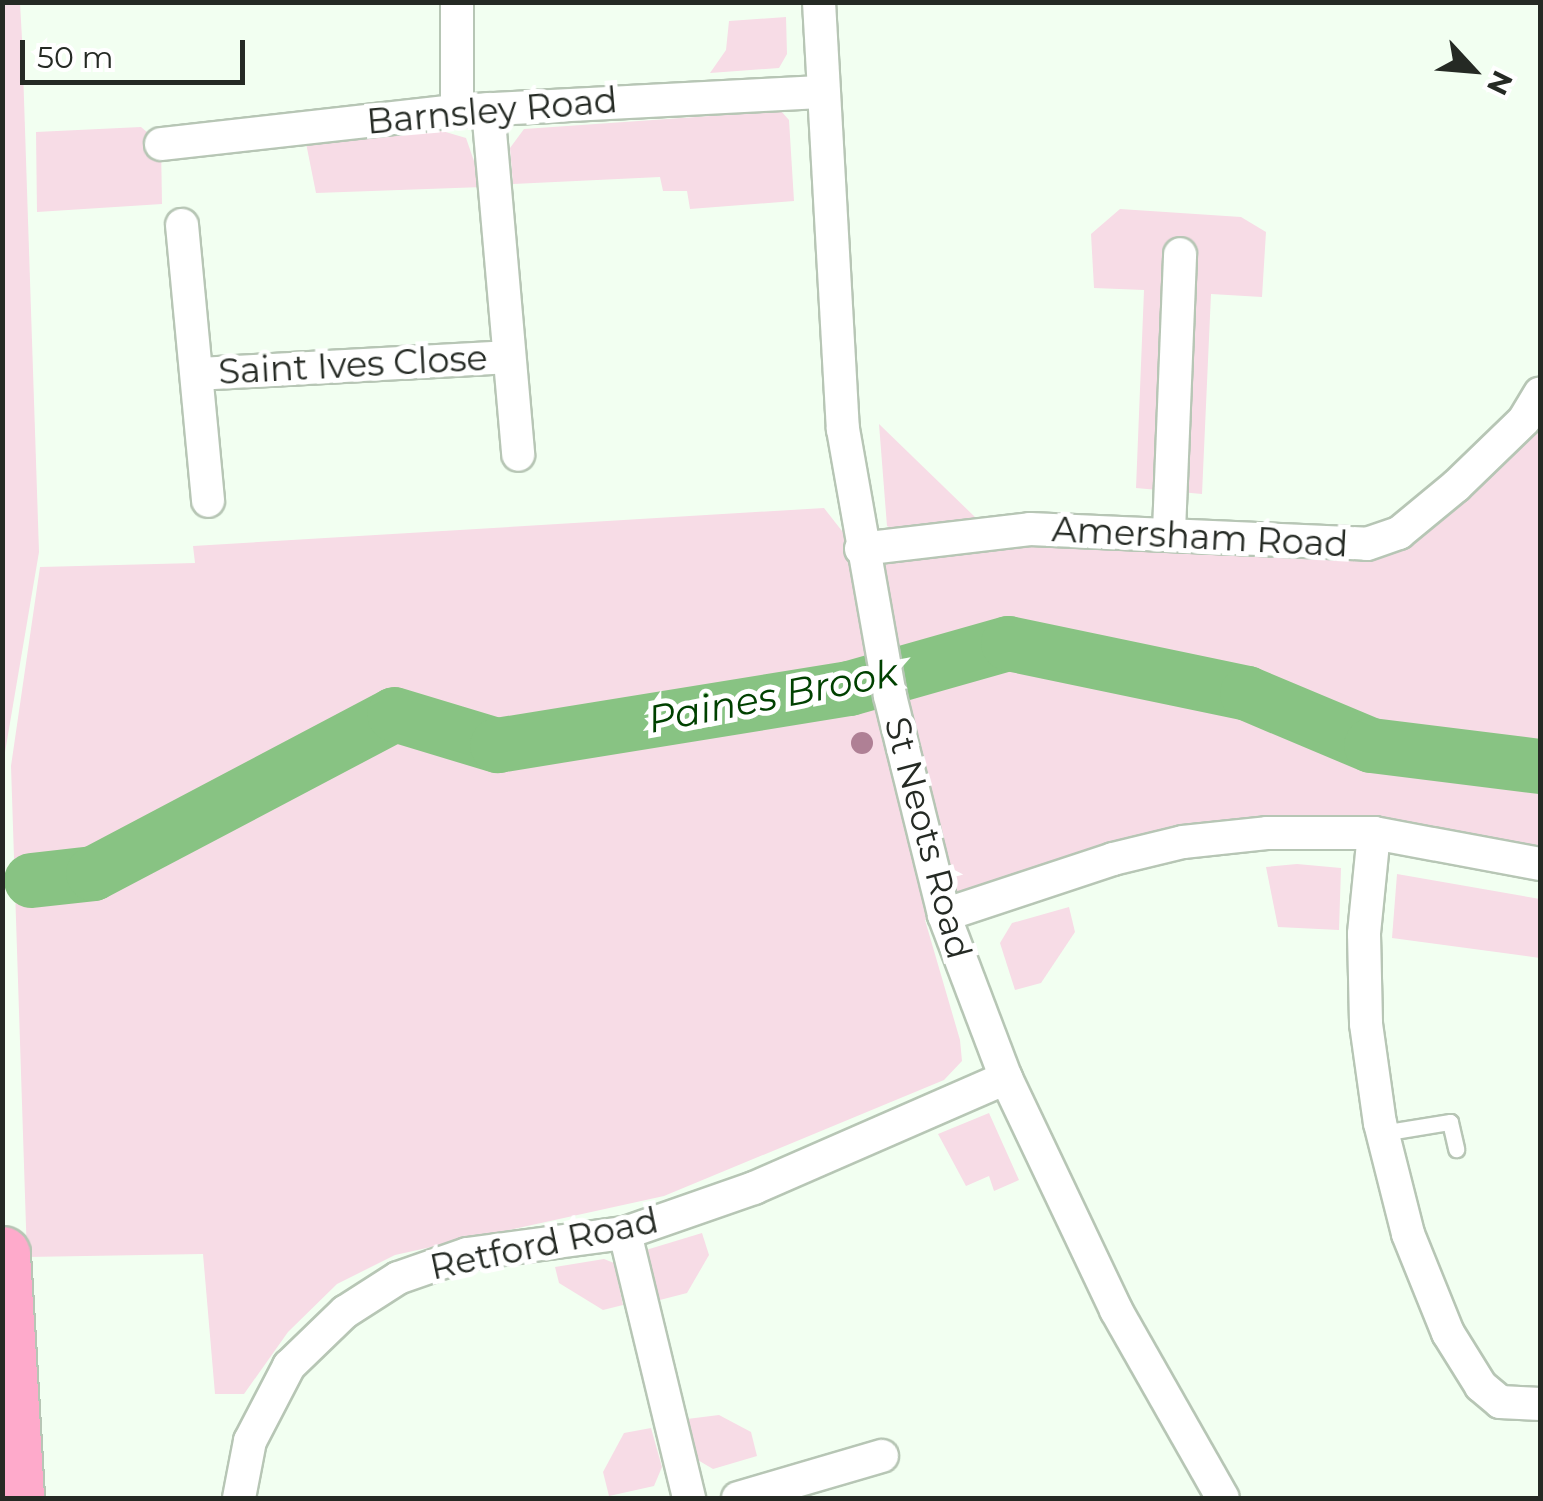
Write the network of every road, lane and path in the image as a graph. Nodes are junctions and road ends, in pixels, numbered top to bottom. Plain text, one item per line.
1 (456, 2) edge
2 (819, 2) edge
3 (824, 92) junction
4 (473, 110) junction
5 (161, 144) dead end
6 (182, 225) dead end
7 (1180, 254) dead end
8 (509, 357) junction
9 (197, 374) junction
10 (1540, 393) edge
11 (518, 455) dead end
12 (208, 501) dead end
13 (1169, 531) junction
14 (860, 550) junction
15 (1374, 833) junction
16 (1540, 864) edge
17 (944, 916) junction
18 (1006, 1078) junction
19 (1382, 1133) junction
20 (1456, 1148) dead end
21 (625, 1234) junction
22 (2, 1254) edge
23 (1540, 1404) edge
24 (882, 1456) dead end
25 (16, 1498) edge
26 (239, 1498) edge
27 (689, 1498) edge
28 (738, 1498) edge
29 (1223, 1498) edge

1 - 4 street, Saint Ives Close
2 - 3 street, St Neots Road
3 - 4 street, Barnsley Road
3 - 14 street, St Neots Road
4 - 5 street, Barnsley Road
4 - 8 street, Saint Ives Close
6 - 9 street, Saint Ives Close
7 - 13 street
8 - 9 street, Saint Ives Close
8 - 11 street, Saint Ives Close
9 - 12 street, Saint Ives Close
10 - 13 street, Amersham Road
13 - 14 street, Amersham Road
14 - 17 street, St Neots Road
15 - 16 street
15 - 17 street
15 - 19 street
17 - 18 street, St Neots Road
18 - 21 street, Retford Road
18 - 29 street, St Neots Road
19 - 20 lane
19 - 23 street
21 - 26 street, Retford Road
21 - 27 street
22 - 25 highway
24 - 28 street

